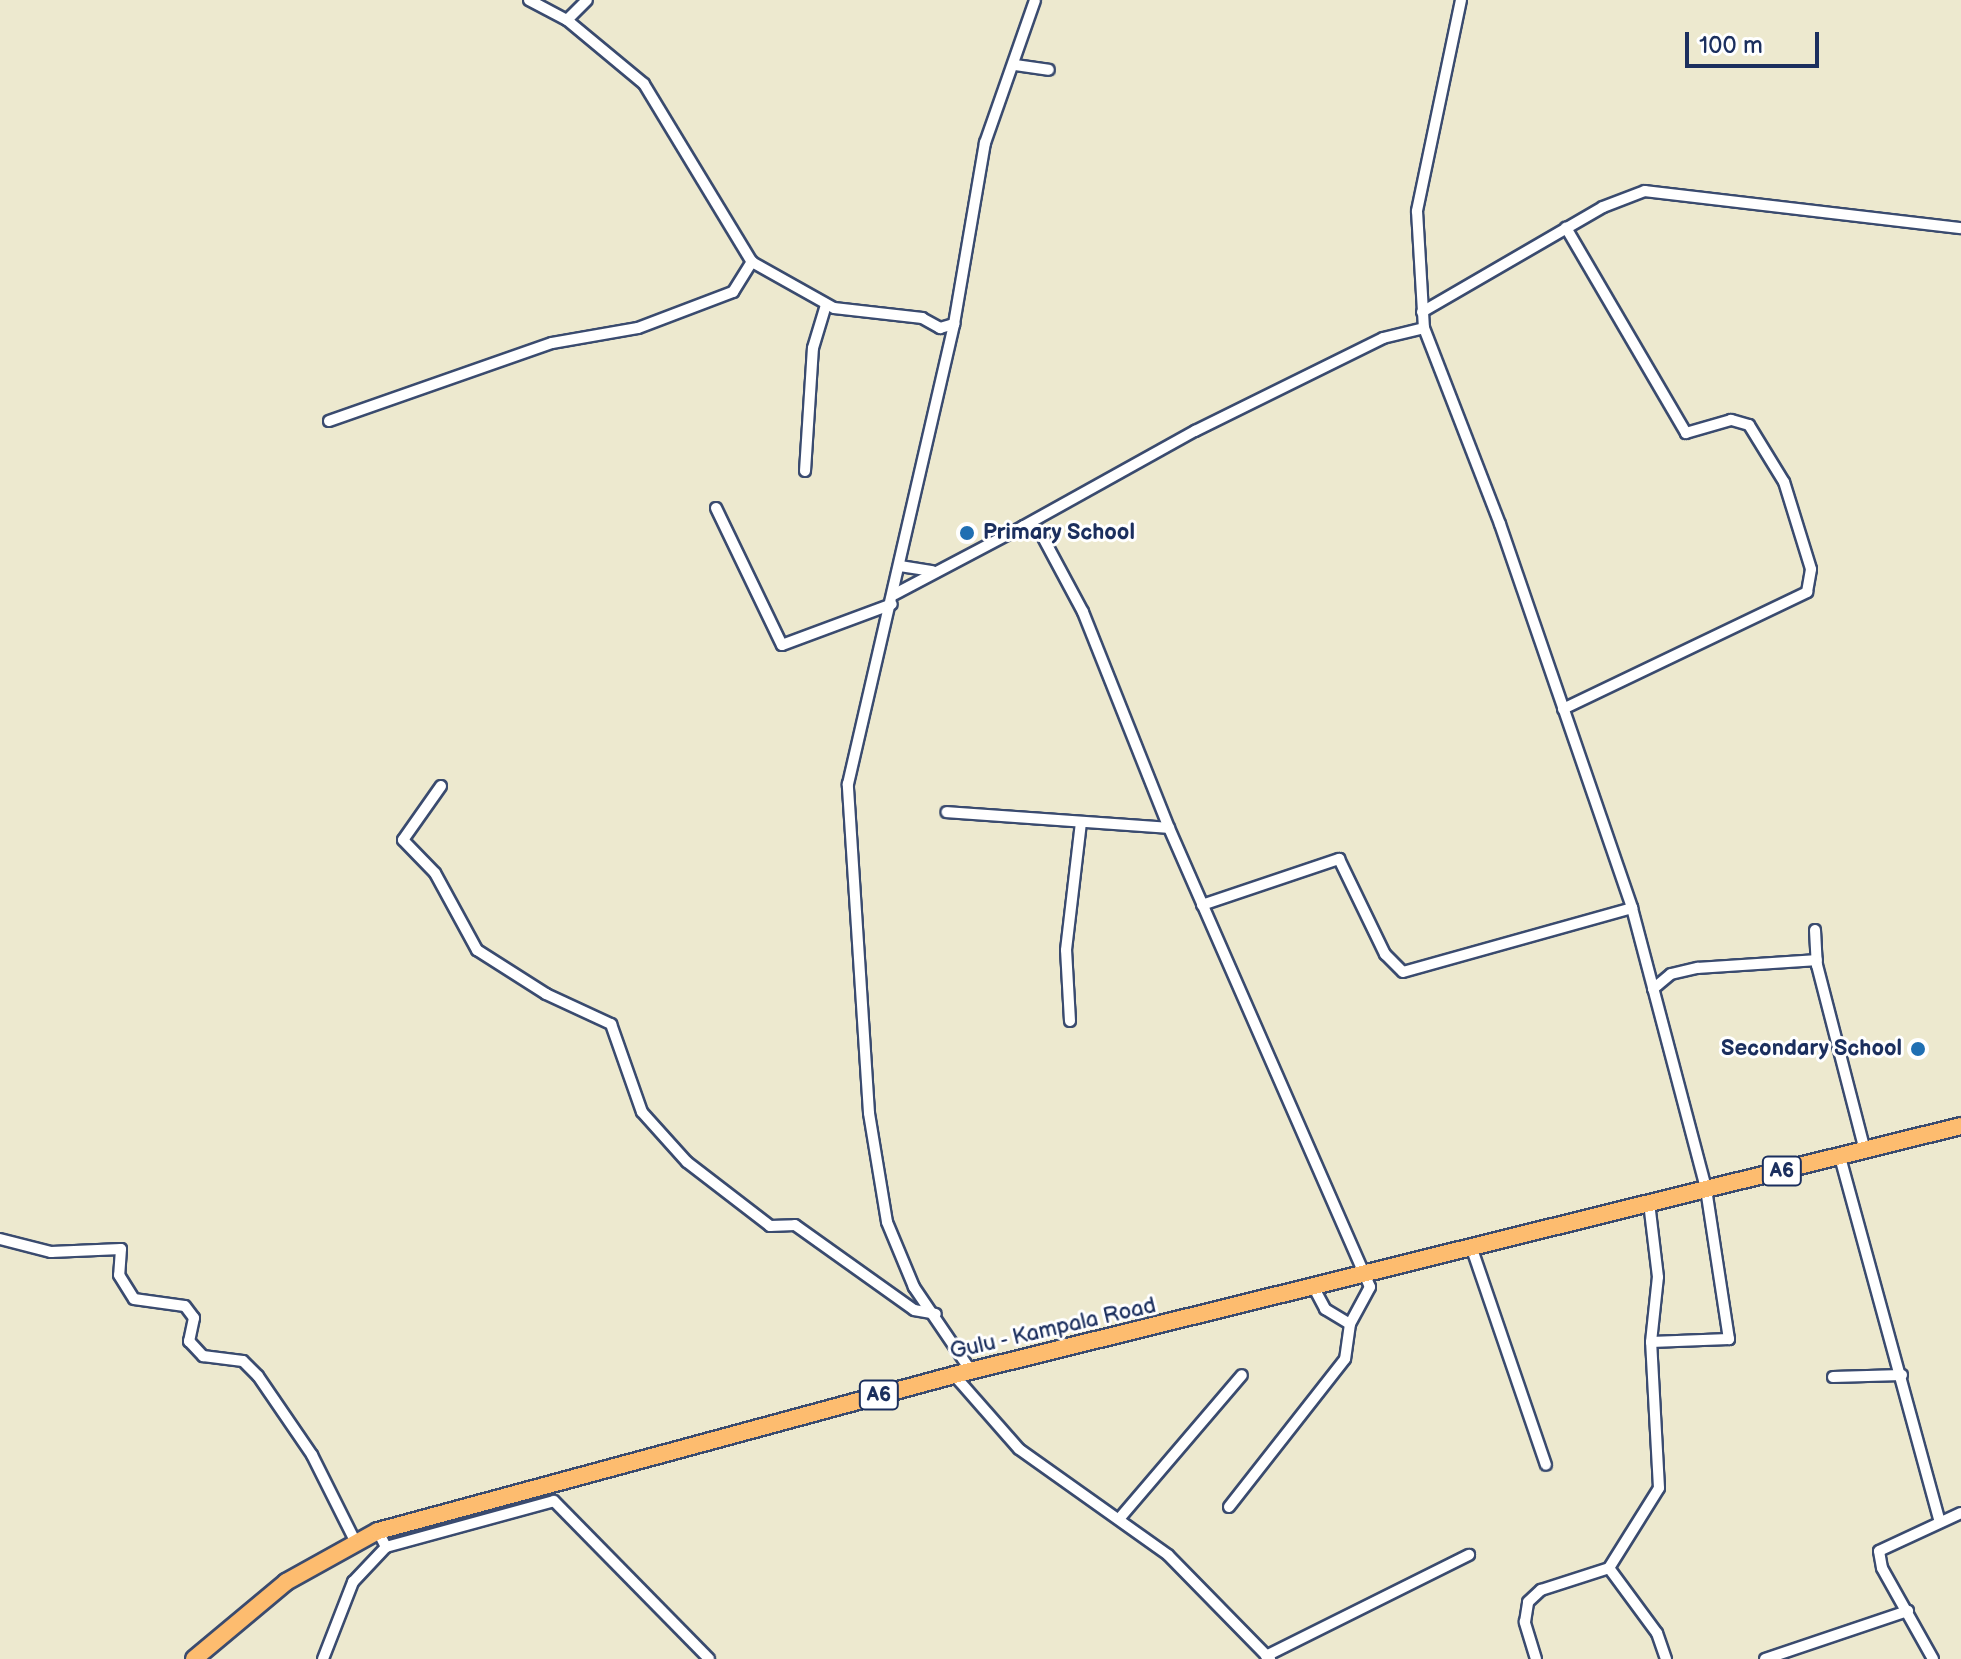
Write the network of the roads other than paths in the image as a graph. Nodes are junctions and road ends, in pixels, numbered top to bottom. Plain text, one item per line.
1 (529, 0) edge
2 (587, 0) edge
3 (1035, 0) edge
4 (1461, 0) edge
5 (567, 20) junction
6 (1015, 65) junction
7 (1049, 70) dead end
8 (1566, 228) junction
9 (1961, 228) edge
10 (752, 262) junction
11 (826, 305) junction
12 (1422, 312) junction
13 (954, 324) junction
14 (940, 328) junction
15 (1424, 328) junction
16 (945, 349) junction
17 (329, 421) dead end
18 (805, 471) dead end
19 (716, 508) dead end
20 (1024, 526) junction
21 (900, 566) junction
22 (936, 570) junction
23 (894, 599) junction
24 (1563, 709) junction
25 (441, 786) dead end
26 (947, 812) dead end
27 (1081, 822) junction
28 (1169, 828) junction
29 (1202, 905) junction
30 (1632, 908) junction
31 (1815, 930) dead end
32 (1817, 960) junction
33 (1653, 989) junction
34 (1070, 1021) dead end
35 (1961, 1126) edge
36 (1865, 1151) junction
37 (1840, 1157) junction
38 (1706, 1189) junction
39 (1649, 1203) junction
40 (0, 1239) edge
41 (1472, 1249) junction
42 (1365, 1276) junction
43 (1314, 1288) junction
44 (936, 1314) junction
45 (1350, 1324) junction
46 (1651, 1342) junction
47 (962, 1373) junction
48 (1242, 1375) dead end
49 (1902, 1375) junction
50 (1833, 1377) dead end
51 (1546, 1465) dead end
52 (1229, 1507) dead end
53 (1961, 1513) edge
54 (1119, 1519) junction
55 (1939, 1520) junction
56 (378, 1531) junction
57 (356, 1543) junction
58 (386, 1547) junction
59 (1469, 1555) dead end
60 (1609, 1568) junction
61 (1908, 1611) junction
62 (1268, 1658) edge
63 (194, 1659) edge
64 (323, 1659) edge
65 (709, 1659) edge
66 (1536, 1659) edge
67 (1666, 1659) edge
68 (1765, 1659) edge
69 (1933, 1659) edge

1 - 5 street
2 - 5 street
3 - 6 street
4 - 12 street
5 - 10 street
6 - 7 street
6 - 13 street
8 - 9 street
8 - 12 street
8 - 24 street
10 - 11 street
10 - 17 street
11 - 14 street
11 - 18 street
12 - 15 street
13 - 14 street
13 - 16 street
14 - 16 street
15 - 20 street
15 - 24 street
16 - 21 street
19 - 23 street
20 - 22 street
20 - 28 street
21 - 22 street
21 - 23 street
22 - 23 street
23 - 44 street
24 - 30 street
25 - 44 street
26 - 27 street
27 - 28 street
27 - 34 street
28 - 29 street
29 - 30 street
29 - 42 street
30 - 33 street
31 - 32 street
32 - 33 street
32 - 36 street
33 - 38 street
35 - 36 main road, Gulu - Kampala Road / A6
36 - 37 main road, Gulu - Kampala Road / A6
37 - 38 main road, Gulu - Kampala Road / A6
37 - 49 street
38 - 39 main road, Gulu - Kampala Road / A6
38 - 46 street
39 - 41 main road, Gulu - Kampala Road / A6
39 - 46 street
40 - 57 street
41 - 42 main road, Gulu - Kampala Road / A6
41 - 51 street
42 - 43 main road, Gulu - Kampala Road / A6
42 - 45 street
43 - 45 street
43 - 47 main road, Gulu - Kampala Road / A6
44 - 47 street
45 - 52 street
46 - 60 street
47 - 54 street
47 - 56 main road, Gulu - Kampala Road / A6
48 - 54 street
49 - 50 street
49 - 55 street
53 - 55 street
54 - 62 street
55 - 61 street
56 - 57 main road, Gulu - Kampala Road / A6
56 - 58 street
57 - 63 main road, Gulu - Kampala Road / A6
58 - 64 street
58 - 65 street
59 - 62 street
60 - 66 street
60 - 67 street
61 - 68 street
61 - 69 street

